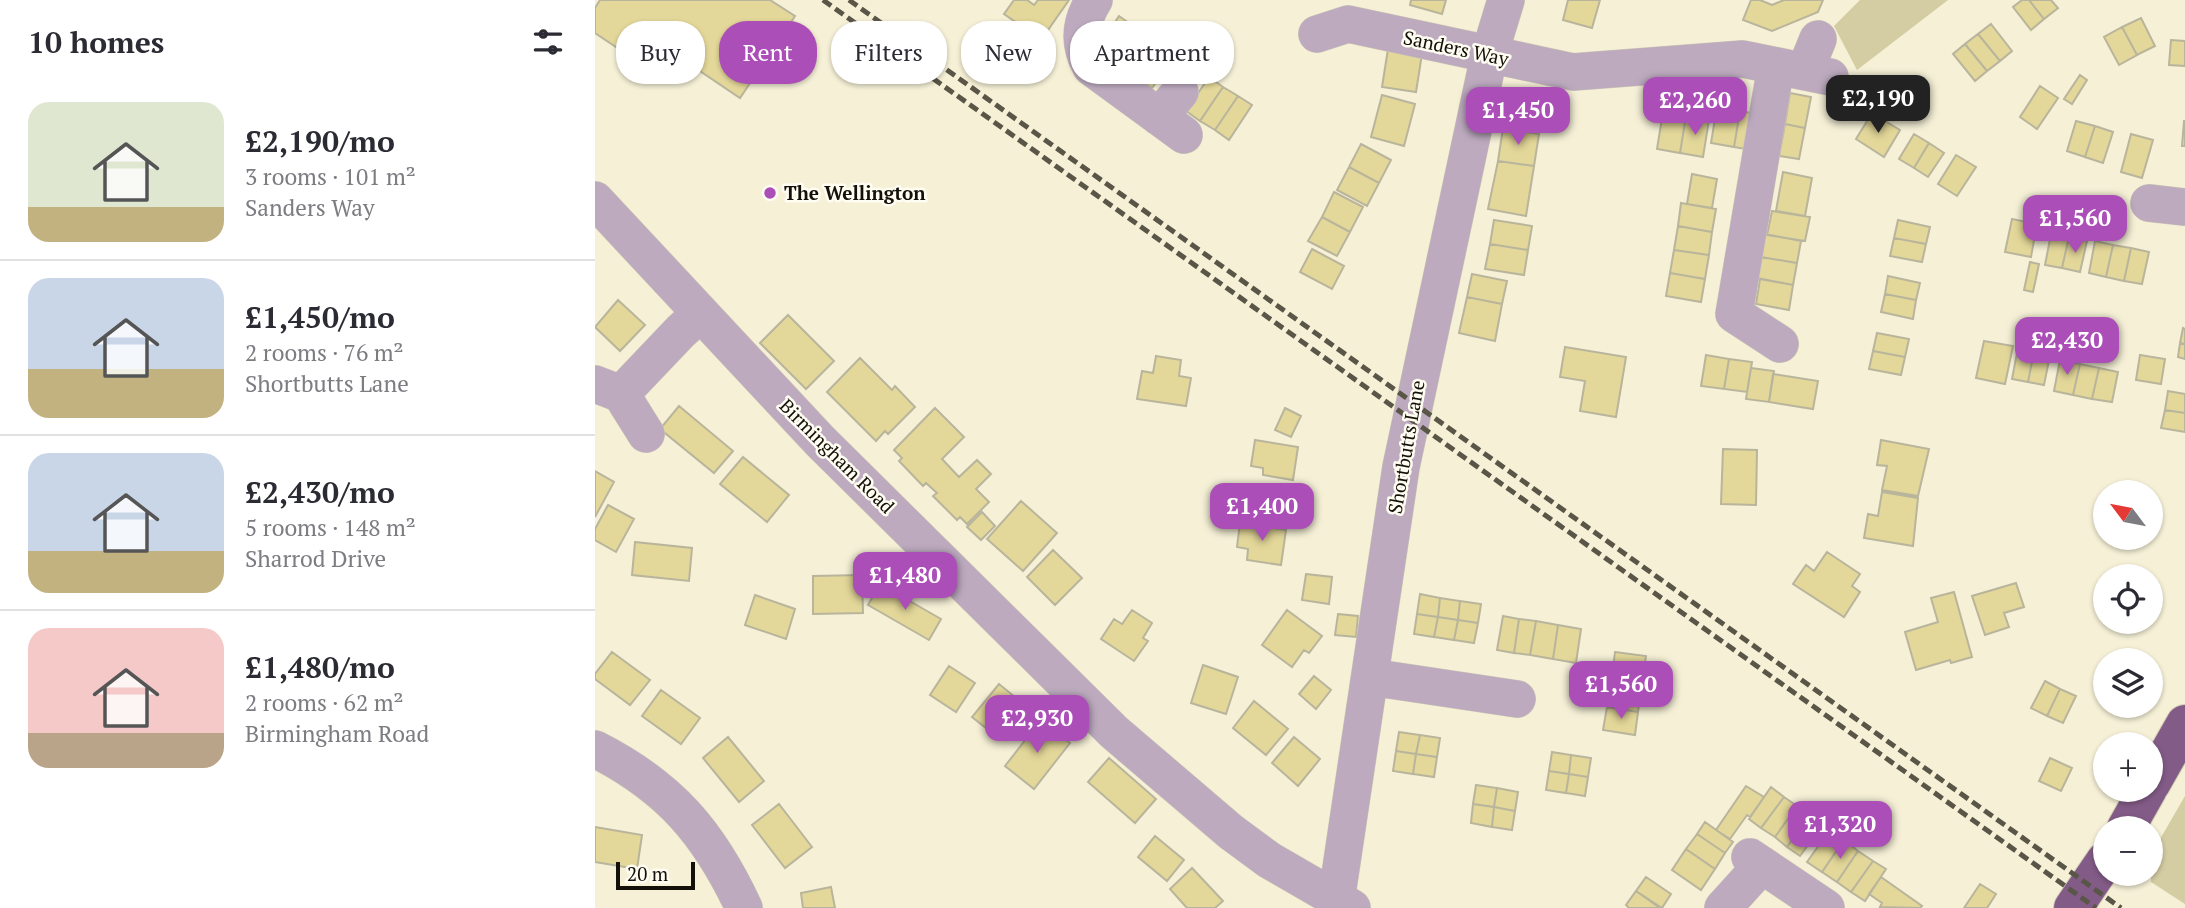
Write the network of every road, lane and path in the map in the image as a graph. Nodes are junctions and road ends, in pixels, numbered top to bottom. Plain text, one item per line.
1 (1094, 0) edge
2 (1506, 0) edge
3 (1317, 34) dead end
4 (1489, 56) junction
5 (1174, 115) dead end
6 (595, 200) edge
7 (2149, 203) dead end
8 (2185, 207) edge
9 (700, 314) junction
10 (1780, 344) dead end
11 (608, 389) edge
12 (646, 433) dead end
13 (1370, 677) junction
14 (1517, 699) dead end
15 (2185, 724) edge
16 (595, 749) edge
17 (2163, 763) edge
18 (2093, 879) edge
19 (1341, 906) edge
20 (744, 908) edge
21 (1723, 908) edge
22 (1826, 908) edge
23 (2073, 908) edge

1 - 5 street
2 - 4 street, Shortbutts Lane
3 - 4 street, Sanders Way
4 - 10 street, Sanders Way
4 - 13 street, Shortbutts Lane
6 - 9 street, Birmingham Road
7 - 8 street
9 - 11 street
9 - 19 street, Birmingham Road
11 - 12 street
13 - 14 street
13 - 19 street, Shortbutts Lane
15 - 17 highway
16 - 20 street
18 - 23 highway
21 - 22 street

